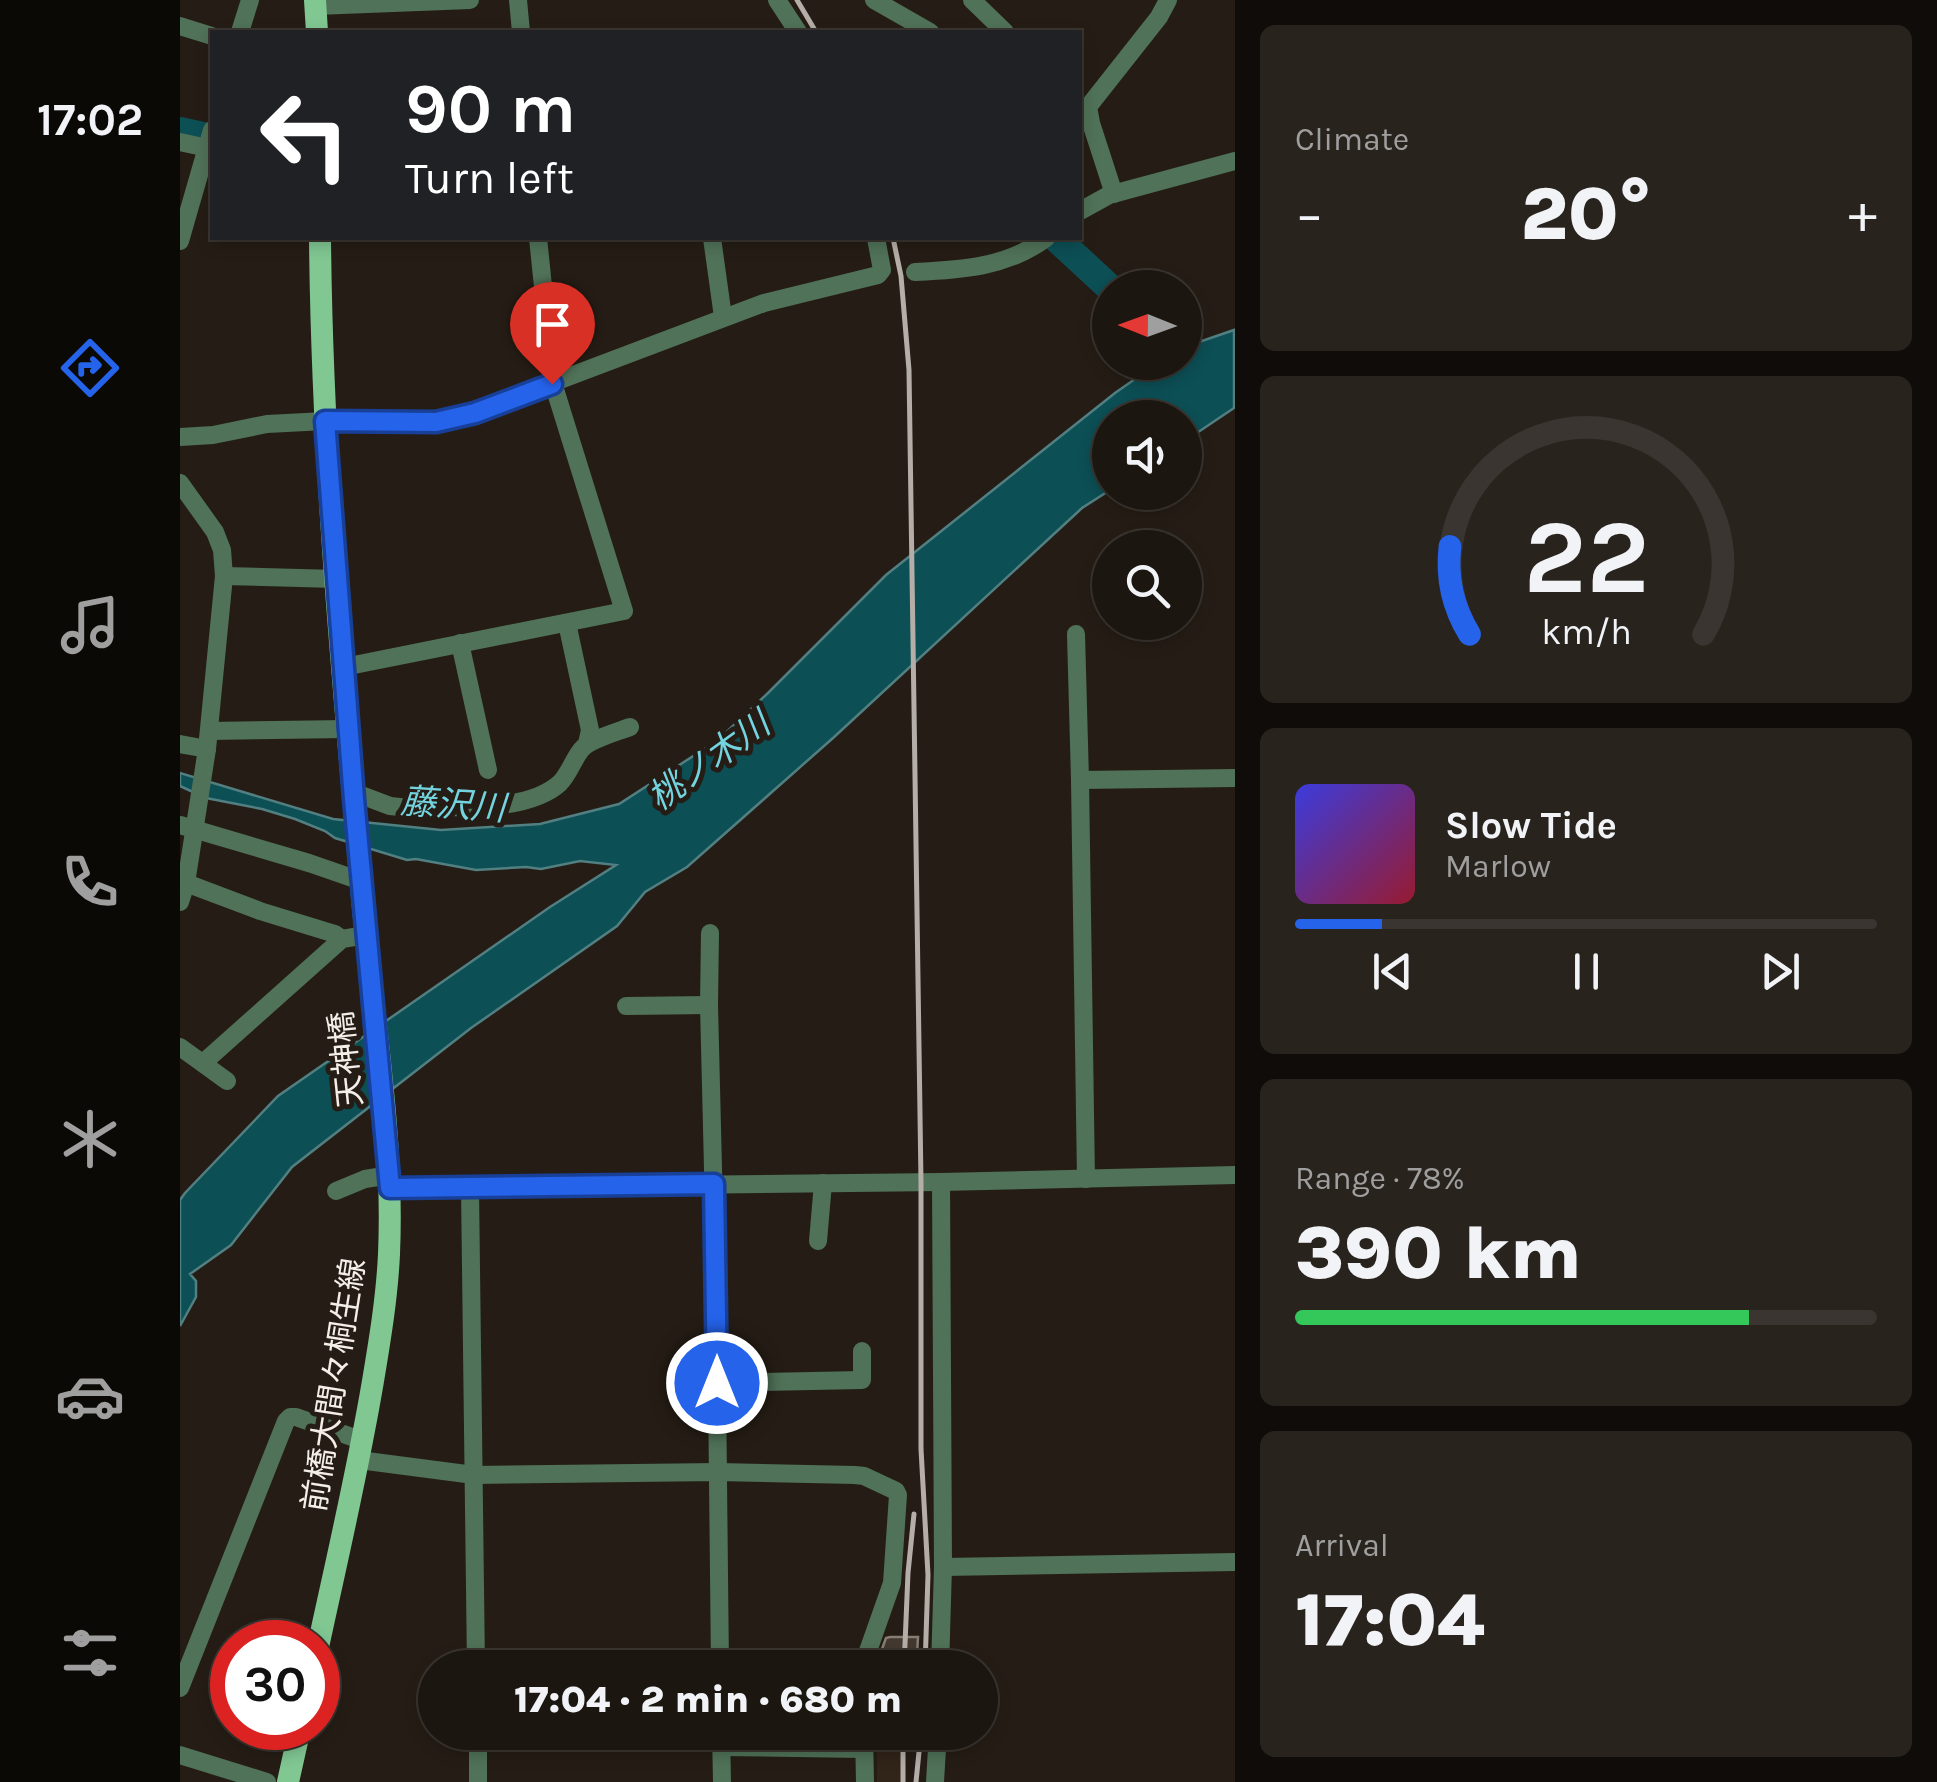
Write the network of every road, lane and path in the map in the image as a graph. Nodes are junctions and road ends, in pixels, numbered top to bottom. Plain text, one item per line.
1 (250, 0) edge
2 (470, 0) edge
3 (518, 0) edge
4 (777, 0) edge
5 (874, 0) edge
6 (972, 0) edge
7 (1168, 0) edge
8 (315, 3) edge
9 (180, 26) edge
10 (241, 30) edge
11 (316, 30) edge
12 (520, 30) edge
13 (797, 30) edge
14 (926, 30) edge
15 (1003, 30) edge
16 (210, 35) edge
17 (1086, 97) edge
18 (1086, 123) edge
19 (180, 142) edge
20 (210, 142) edge
21 (210, 145) edge
22 (1234, 162) edge
23 (1114, 194) junction
24 (1082, 210) edge
25 (320, 240) edge
26 (538, 240) edge
27 (712, 240) edge
28 (876, 240) edge
29 (1043, 240) edge
30 (180, 241) edge
31 (915, 272) dead end
32 (723, 317) junction
33 (552, 384) junction
34 (325, 421) junction
35 (180, 438) edge
36 (180, 483) edge
37 (224, 576) junction
38 (336, 578) junction
39 (568, 622) junction
40 (1076, 634) dead end
41 (460, 643) junction
42 (344, 667) junction
43 (630, 728) dead end
44 (348, 730) junction
45 (180, 744) edge
46 (588, 744) junction
47 (207, 746) junction
48 (488, 770) dead end
49 (1234, 778) edge
50 (1080, 780) junction
51 (354, 795) junction
52 (190, 827) edge
53 (361, 878) junction
54 (183, 893) edge
55 (710, 932) dead end
56 (366, 935) junction
57 (342, 939) junction
58 (709, 1005) junction
59 (626, 1006) dead end
60 (180, 1047) edge
61 (386, 1131) joint
62 (1234, 1175) edge
63 (1086, 1179) junction
64 (390, 1182) junction
65 (941, 1182) junction
66 (824, 1183) junction
67 (714, 1184) junction
68 (470, 1188) junction
69 (336, 1191) dead end
70 (818, 1240) dead end
71 (862, 1350) dead end
72 (717, 1383) junction
73 (361, 1451) junction
74 (718, 1472) junction
75 (474, 1476) junction
76 (1234, 1562) edge
77 (943, 1567) junction
78 (324, 1620) edge
79 (476, 1650) edge
80 (720, 1650) edge
81 (868, 1650) edge
82 (941, 1650) edge
83 (180, 1688) edge
84 (295, 1750) edge
85 (478, 1750) edge
86 (721, 1750) edge
87 (864, 1750) edge
88 (937, 1750) edge
89 (180, 1756) edge
90 (267, 1782) edge
91 (288, 1782) edge
92 (478, 1782) edge
93 (722, 1782) edge
94 (865, 1782) edge
95 (935, 1782) edge

1 - 10 street
2 - 8 street
3 - 12 street
4 - 13 street
5 - 14 street
6 - 15 street
7 - 17 street
8 - 11 main road
9 - 16 street
17 - 18 street
18 - 23 street
19 - 20 street
21 - 30 street
22 - 23 street
23 - 24 street
25 - 34 main road
26 - 33 street
27 - 32 street
28 - 32 street
29 - 31 street
32 - 33 street
33 - 34 street
33 - 39 street
34 - 35 street
34 - 38 main road
36 - 37 street
37 - 38 street
37 - 47 street
38 - 42 main road
39 - 41 street
39 - 46 street
40 - 50 street
41 - 42 street
41 - 48 street
42 - 44 main road
43 - 46 street
44 - 47 street
44 - 51 main road
45 - 47 street
46 - 51 street
47 - 52 street
49 - 50 street
50 - 63 street
51 - 53 main road
52 - 53 street
52 - 54 street
53 - 56 main road
54 - 57 street
55 - 58 street
56 - 57 street
56 - 61 main road, 天神橋
57 - 60 street
58 - 59 street
58 - 67 street
61 - 64 main road, 前橋大間々桐生線
62 - 63 street
63 - 65 street
64 - 68 street
64 - 69 street
64 - 73 main road, 前橋大間々桐生線
65 - 66 street
65 - 77 street
66 - 67 street
66 - 70 street
67 - 68 street
67 - 72 street
68 - 75 street
71 - 72 street
72 - 74 street
73 - 75 street
73 - 78 main road, 前橋大間々桐生線
73 - 83 street
74 - 75 street
74 - 80 street
74 - 81 street
75 - 79 street
76 - 77 street
77 - 82 street
84 - 91 main road
85 - 92 street
86 - 93 street
87 - 94 street
88 - 95 street
89 - 90 street

